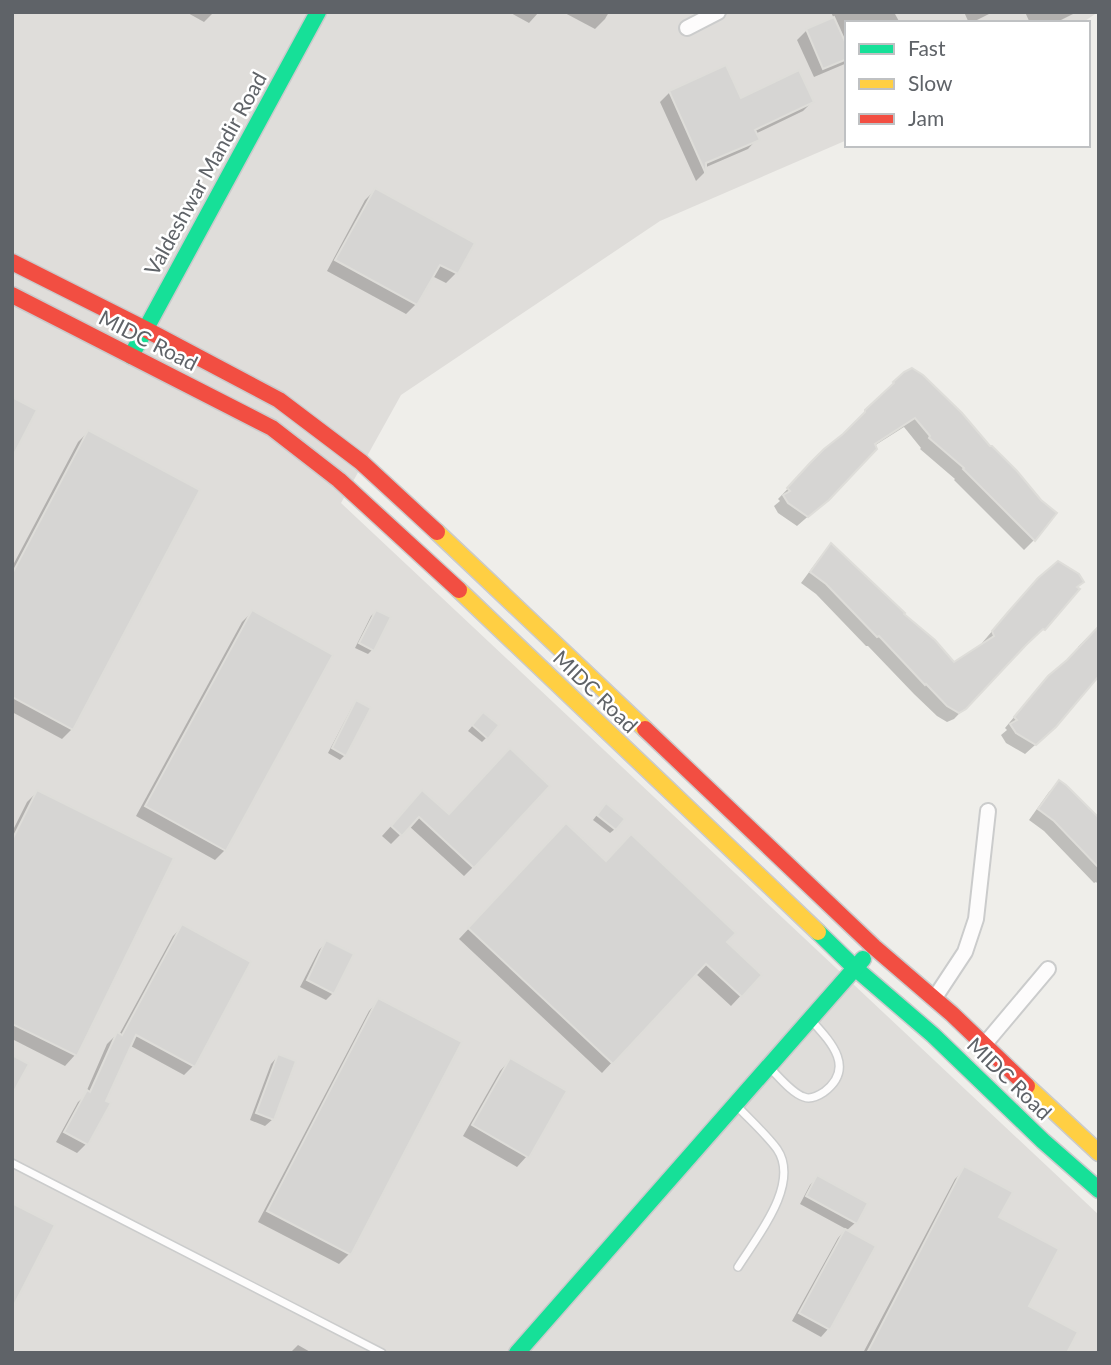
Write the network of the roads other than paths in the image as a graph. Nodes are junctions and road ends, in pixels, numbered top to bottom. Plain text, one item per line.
1 (318, 12) edge
2 (718, 12) edge
3 (687, 27) dead end
4 (12, 262) edge
5 (12, 295) edge
6 (145, 329) junction
7 (131, 356) junction
8 (988, 811) dead end
9 (874, 947) junction
10 (855, 968) junction
11 (1048, 969) dead end
12 (934, 999) junction
13 (810, 1020) junction
14 (984, 1045) junction
15 (769, 1068) junction
16 (736, 1105) junction
17 (1099, 1153) edge
18 (12, 1163) edge
19 (1099, 1190) edge
20 (738, 1267) dead end
21 (382, 1353) edge
22 (517, 1353) edge

1 - 6 main road, Valdeshwar Mandir Road
2 - 3 street
4 - 6 main road, MIDC Road
5 - 7 main road, MIDC Road
6 - 7 main road, Valdeshwar Mandir Road
6 - 9 main road, MIDC Road
7 - 10 main road, MIDC Road
8 - 12 street
9 - 10 main road
9 - 12 main road, MIDC Road
10 - 13 main road
10 - 19 main road, MIDC Road
11 - 14 street
12 - 14 main road, MIDC Road
13 - 15 main road
13 - 15 lane
14 - 17 main road, MIDC Road
15 - 16 main road
16 - 20 lane
16 - 22 main road
18 - 21 lane

